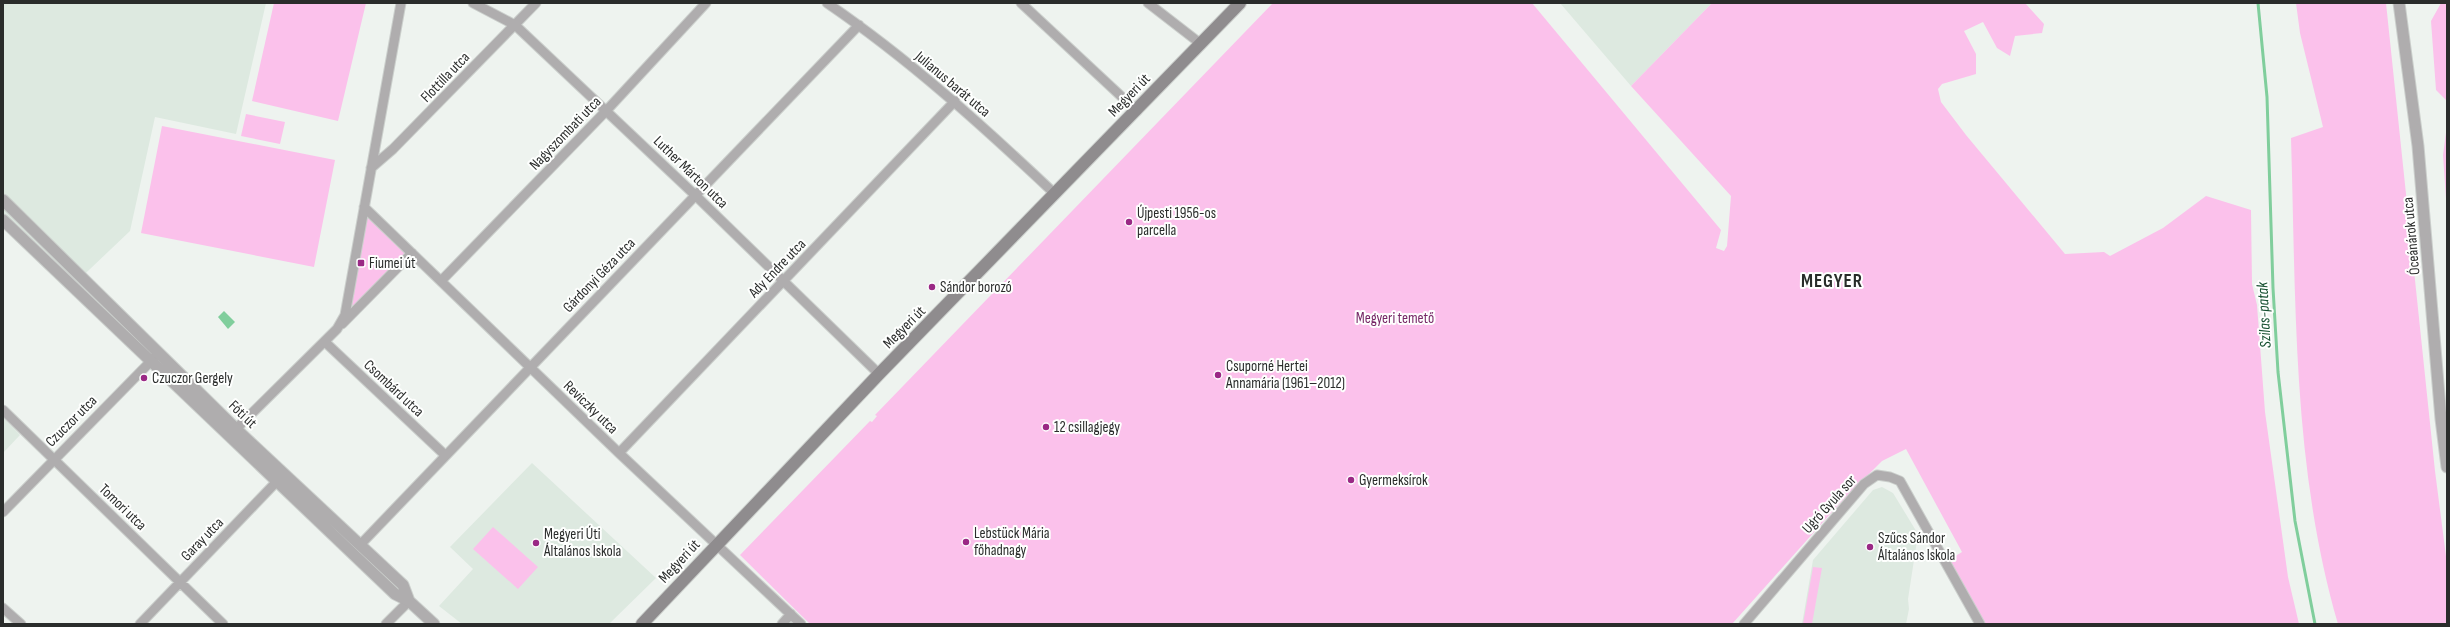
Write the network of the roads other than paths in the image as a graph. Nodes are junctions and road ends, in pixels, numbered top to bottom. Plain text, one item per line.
1 (401, 3) edge
2 (472, 3) edge
3 (536, 3) edge
4 (706, 3) edge
5 (826, 3) edge
6 (1021, 3) edge
7 (1148, 3) edge
8 (1240, 3) edge
9 (2400, 3) edge
10 (515, 25) junction
11 (859, 25) junction
12 (1201, 44) junction
13 (955, 101) junction
14 (606, 111) junction
15 (1137, 111) junction
16 (371, 168) junction
17 (1055, 194) junction
18 (695, 195) junction
19 (3, 200) edge
20 (364, 208) junction
21 (3, 220) edge
22 (412, 253) junction
23 (441, 281) junction
24 (784, 282) junction
25 (337, 329) junction
26 (325, 342) junction
27 (160, 352) junction
28 (152, 360) junction
29 (529, 367) junction
30 (879, 374) junction
31 (3, 410) edge
32 (236, 429) junction
33 (619, 453) junction
34 (445, 455) junction
35 (53, 458) junction
36 (2447, 467) edge
37 (284, 474) junction
38 (276, 482) junction
39 (3, 512) edge
40 (717, 544) junction
41 (360, 545) junction
42 (179, 582) junction
43 (409, 601) junction
44 (3, 608) edge
45 (791, 614) junction
46 (21, 624) edge
47 (140, 624) edge
48 (223, 624) edge
49 (386, 624) edge
50 (434, 624) edge
51 (642, 624) edge
52 (782, 624) edge
53 (801, 624) edge
54 (1744, 624) edge
55 (1980, 624) edge

1 - 16 street
2 - 10 street, Luther Márton utca
3 - 10 street, Flottilla utca
4 - 14 street, Nagyszombati utca
5 - 11 street, Julianus barát utca
6 - 15 street
7 - 12 street
8 - 12 main road, Megyeri út
9 - 36 street, Óceánárok utca
10 - 14 street, Luther Márton utca
10 - 16 street, Flottilla utca
11 - 13 street, Julianus barát utca
11 - 18 street, Gárdonyi Géza utca
12 - 15 main road, Megyeri út
13 - 17 street, Julianus barát utca
13 - 24 street, Ady Endre utca
14 - 18 street, Luther Márton utca
14 - 23 street, Nagyszombati utca
15 - 17 main road, Megyeri út
16 - 20 street
17 - 30 main road, Megyeri út
18 - 24 street, Luther Márton utca
18 - 29 street, Gárdonyi Géza utca
19 - 27 street, Fóti út
20 - 22 street, Reviczky utca
20 - 25 street
21 - 28 street, Fóti út
22 - 23 street, Reviczky utca
22 - 25 street
23 - 29 street, Reviczky utca
24 - 30 street, Luther Márton utca
24 - 33 street, Ady Endre utca
25 - 26 street
26 - 32 street
26 - 34 street, Csombárd utca
27 - 28 street, Czuczor utca
27 - 32 street, Fóti út
28 - 35 street, Czuczor utca
28 - 38 street, Fóti út
29 - 33 street, Reviczky utca
29 - 34 street, Gárdonyi Géza utca
30 - 40 main road, Megyeri út
31 - 35 street, Tomori utca
32 - 37 street, Fóti út
33 - 40 street, Reviczky utca
34 - 41 street, Gárdonyi Géza utca
35 - 39 street, Czuczor utca
35 - 42 street, Tomori utca
37 - 38 street, Garay utca
37 - 41 street, Fóti út
38 - 42 street, Garay utca
38 - 43 street, Fóti út
40 - 45 street, Reviczky utca
40 - 51 main road, Megyeri út
41 - 43 street, Fóti út
42 - 47 street, Garay utca
42 - 48 street, Tomori utca
43 - 49 street
43 - 50 street, Fóti út
44 - 46 street
45 - 52 street
45 - 53 street, Reviczky utca
54 - 55 street, Ugró Gyula sor

